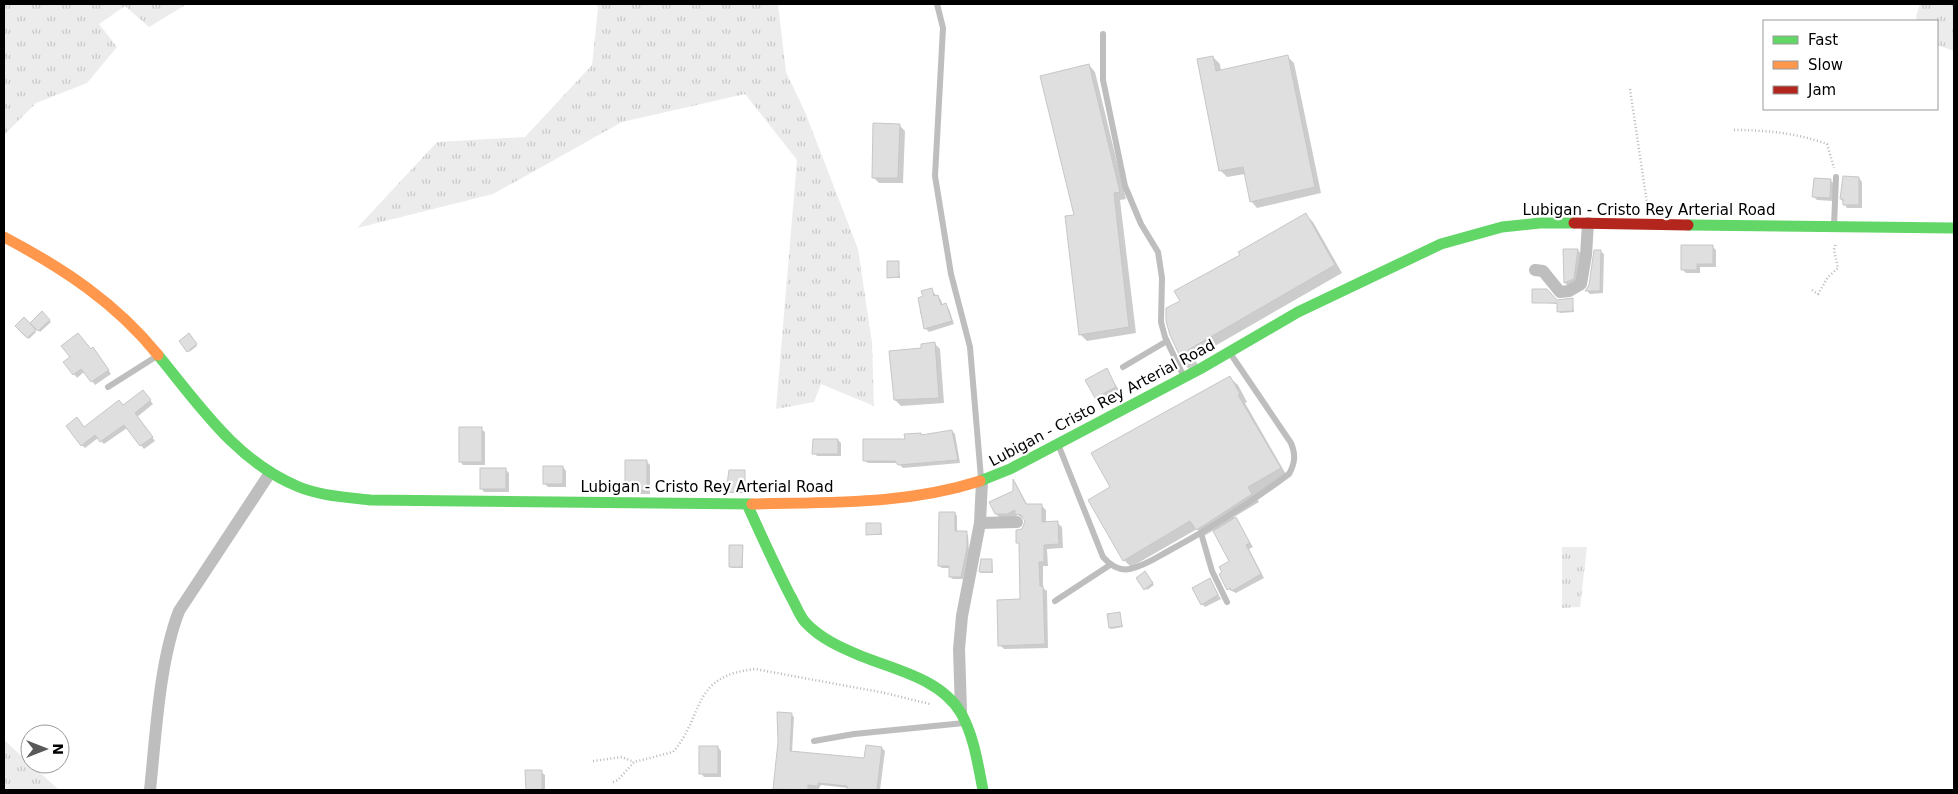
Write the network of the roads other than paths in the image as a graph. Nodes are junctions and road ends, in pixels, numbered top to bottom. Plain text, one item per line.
1 (938, 4) edge
2 (1104, 34) dead end
3 (1836, 177) road end
4 (1588, 223) junction
5 (1837, 227) junction
6 (1954, 228) edge
7 (4, 237) edge
8 (1535, 270) dead end
9 (1167, 341) junction
10 (1229, 352) junction
11 (158, 356) junction
12 (1123, 367) dead end
13 (1184, 378) junction
14 (108, 387) dead end
15 (1058, 444) junction
16 (270, 473) junction
17 (982, 482) junction
18 (746, 504) junction
19 (1017, 522) dead end
20 (980, 523) junction
21 (1200, 533) junction
22 (1110, 565) junction
23 (1054, 601) dead end
24 (1226, 602) dead end
25 (963, 717) junction
26 (814, 741) dead end
27 (150, 790) edge
28 (983, 790) edge

1 - 17 lane
2 - 9 lane
3 - 5 lane
4 - 5 main road, Lubigan - Cristo Rey Arterial Road
4 - 8 street
4 - 10 main road, Lubigan - Cristo Rey Arterial Road
5 - 6 main road, Lubigan - Cristo Rey Arterial Road
7 - 11 main road, Lubigan - Cristo Rey Arterial Road
9 - 12 lane
9 - 13 lane
10 - 13 main road, Lubigan - Cristo Rey Arterial Road
10 - 21 lane
11 - 14 lane
11 - 16 main road, Lubigan - Cristo Rey Arterial Road
13 - 15 main road, Lubigan - Cristo Rey Arterial Road
15 - 17 main road, Lubigan - Cristo Rey Arterial Road
15 - 22 lane
16 - 18 main road, Lubigan - Cristo Rey Arterial Road
16 - 27 street
17 - 18 main road, Lubigan - Cristo Rey Arterial Road
17 - 20 street
18 - 25 main road
19 - 20 street
20 - 25 street
21 - 22 lane
21 - 24 lane
22 - 23 lane
25 - 26 lane
25 - 28 main road

